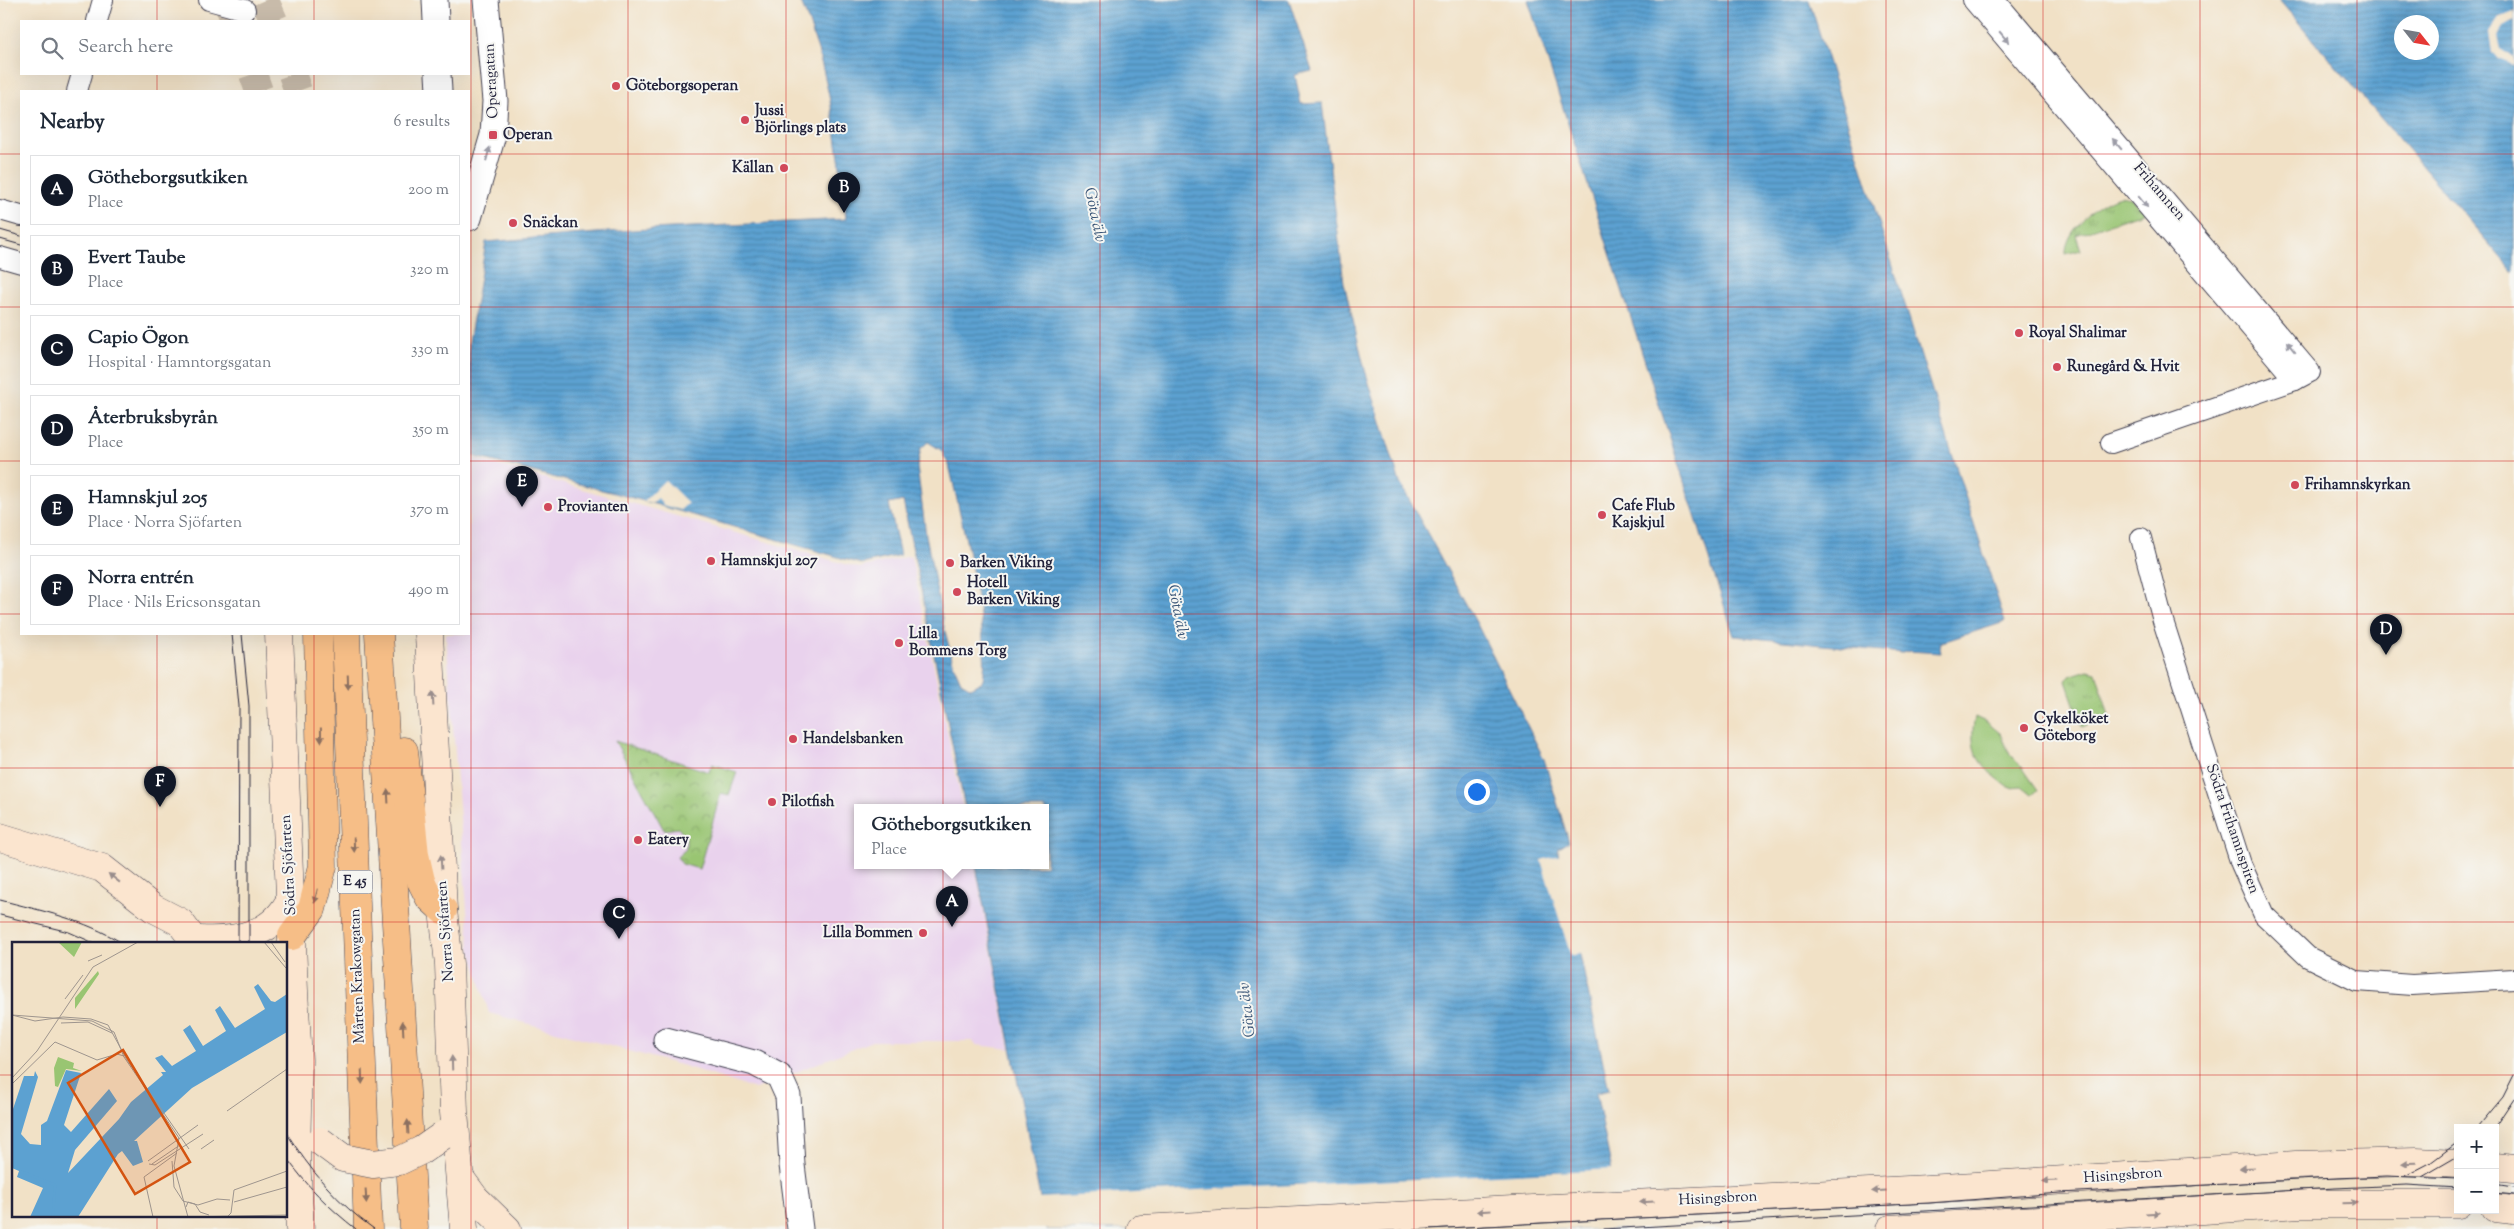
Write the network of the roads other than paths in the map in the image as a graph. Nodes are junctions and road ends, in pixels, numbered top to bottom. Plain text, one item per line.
1 (103, 0) edge
2 (435, 0) edge
3 (486, 0) edge
4 (1973, 0) edge
5 (1995, 0) edge
6 (97, 20) edge
7 (436, 20) edge
8 (82, 75) edge
9 (438, 75) edge
10 (77, 90) edge
11 (439, 90) edge
12 (0, 210) edge
13 (470, 214) edge
14 (20, 216) edge
15 (0, 257) edge
16 (20, 263) edge
17 (2295, 380) junction
18 (2111, 443) dead end
19 (2141, 538) dead end
20 (279, 635) edge
21 (318, 635) edge
22 (346, 635) edge
23 (379, 635) edge
24 (397, 635) edge
25 (429, 635) edge
26 (0, 837) edge
27 (291, 898) junction
28 (443, 910) junction
29 (292, 936) junction
30 (190, 940) edge
31 (290, 969) edge
32 (2514, 979) edge
33 (666, 1040) dead end
34 (299, 1096) junction
35 (454, 1112) junction
36 (2454, 1164) edge
37 (2499, 1167) edge
38 (2514, 1169) edge
39 (461, 1180) junction
40 (2454, 1204) edge
41 (2499, 1208) edge
42 (2514, 1210) edge
43 (414, 1228) edge
44 (300, 1229) edge
45 (368, 1229) edge
46 (464, 1229) edge
47 (507, 1229) edge
48 (800, 1229) edge
49 (1141, 1229) edge
50 (1890, 1229) edge

1 - 6 street
2 - 7 street
13 -> 3 street, Operagatan
4 -> 17 street, Frihamnen
17 -> 5 street, Frihamnen
8 - 10 street
9 - 11 street
12 - 14 street
15 - 16 street
17 - 18 street
19 - 32 street, Södra Frihamnspiren
20 - 27 main road, Södra Sjöfarten
21 -> 29 highway
22 -> 45 highway, Mårten Krakowgatan / E 45
43 -> 23 highway, E 45
24 - 28 highway
28 -> 25 main road, Norra Sjöfarten
30 -> 26 main road
27 - 29 main road, Södra Sjöfarten
27 - 30 main road
35 -> 28 main road, Norra Sjöfarten
29 - 31 main road, Södra Sjöfarten
31 - 34 main road, Södra Sjöfarten
33 - 48 street
34 - 35 main road, Södra Sjöfarten, bridge
34 - 44 main road, Södra Sjöfarten
35 - 39 main road, Norra Sjöfarten
36 -> 49 main road, Hisingsbron
37 - 38 main road
39 - 46 main road, Norra Sjöfarten
39 - 47 main road
50 -> 40 main road
41 - 42 main road

